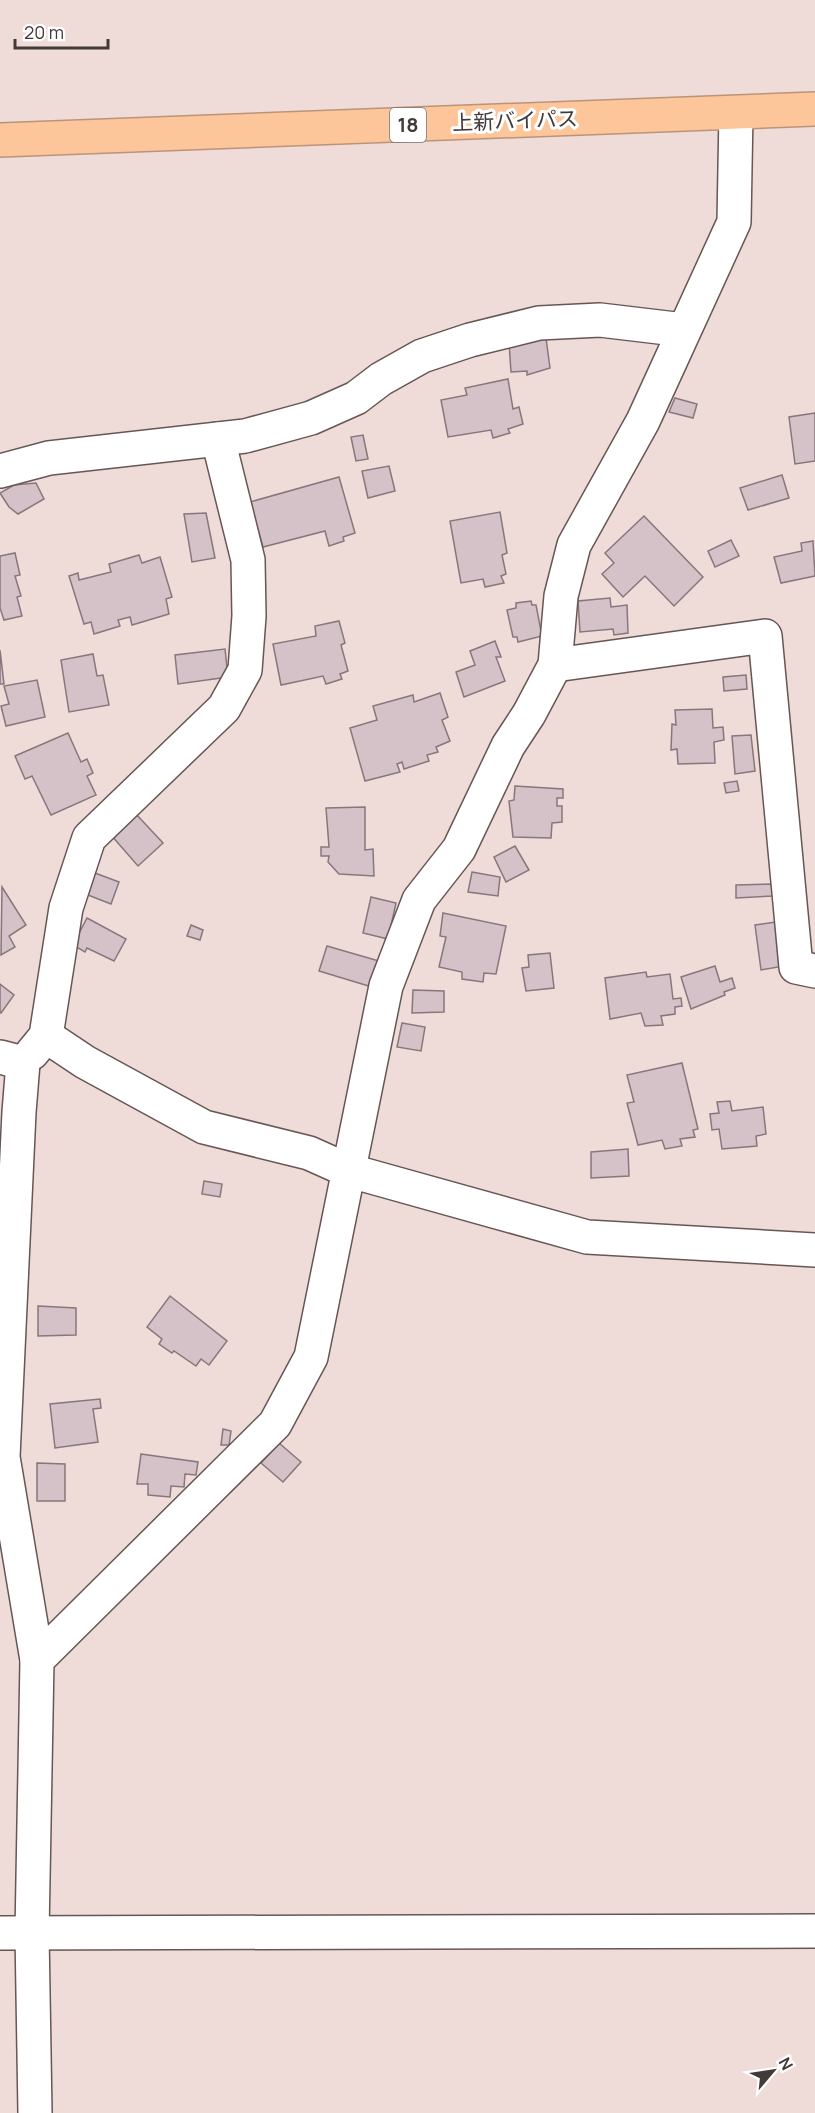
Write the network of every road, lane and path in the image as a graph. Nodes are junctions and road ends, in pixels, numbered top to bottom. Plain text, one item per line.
1 (815, 109) edge
2 (736, 114) junction
3 (0, 140) edge
4 (684, 330) junction
5 (218, 439) junction
6 (0, 471) edge
7 (555, 665) junction
8 (815, 971) edge
9 (46, 1036) junction
10 (12, 1060) edge
11 (347, 1170) junction
12 (815, 1250) edge
13 (37, 1660) junction
14 (815, 1930) edge
15 (16, 1933) edge
16 (35, 2113) edge

1 - 2 highway, 上新バイパス / 18
2 - 3 highway, 上新バイパス / 18
2 - 4 street
4 - 5 street
4 - 7 street
5 - 6 street
5 - 9 street
7 - 8 street
7 - 11 street
9 - 10 street
9 - 11 street
10 - 13 street
11 - 12 street
11 - 13 street
13 - 15 street
14 - 15 street
15 - 16 street

